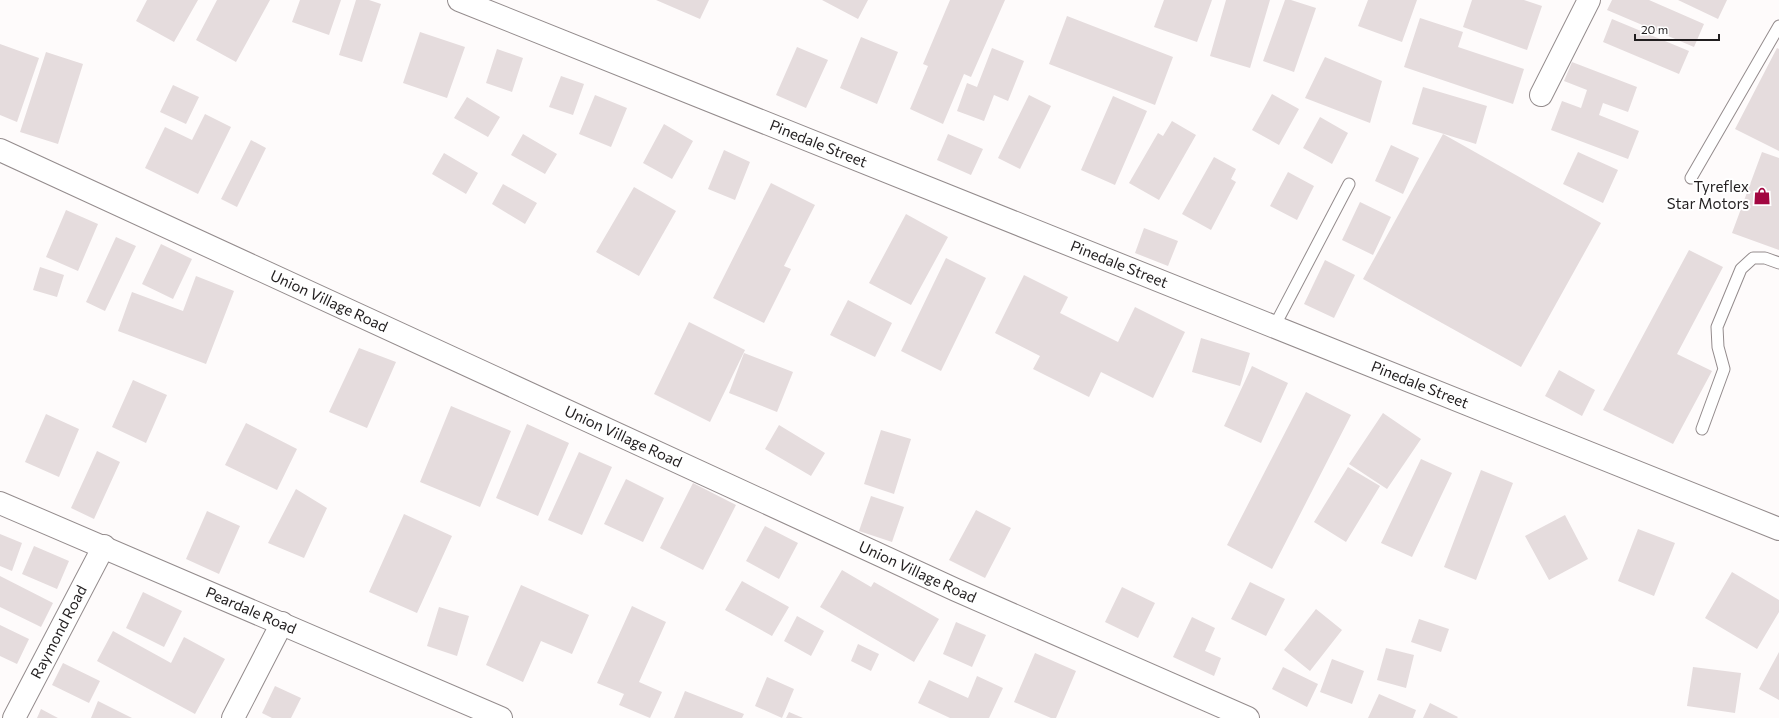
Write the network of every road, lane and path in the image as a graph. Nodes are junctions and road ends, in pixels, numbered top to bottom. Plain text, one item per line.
1 (459, 0) edge
2 (1589, 0) edge
3 (1779, 26) edge
4 (1541, 95) dead end
5 (0, 150) edge
6 (1691, 178) dead end
7 (1349, 184) dead end
8 (1779, 263) edge
9 (1274, 327) junction
10 (1702, 429) dead end
11 (0, 503) edge
12 (1779, 529) edge
13 (104, 546) junction
14 (282, 623) junction
15 (14, 718) edge
16 (233, 718) edge
17 (501, 718) edge
18 (1248, 718) edge

1 - 9 street, Pinedale Street
2 - 4 street
3 - 6 lane
5 - 18 street, Union Village Road
7 - 9 lane
8 - 10 lane
9 - 12 street, Pinedale Street
11 - 13 street, Peardale Road
13 - 14 street, Peardale Road
13 - 15 street, Raymond Road
14 - 16 street
14 - 17 street, Peardale Road

